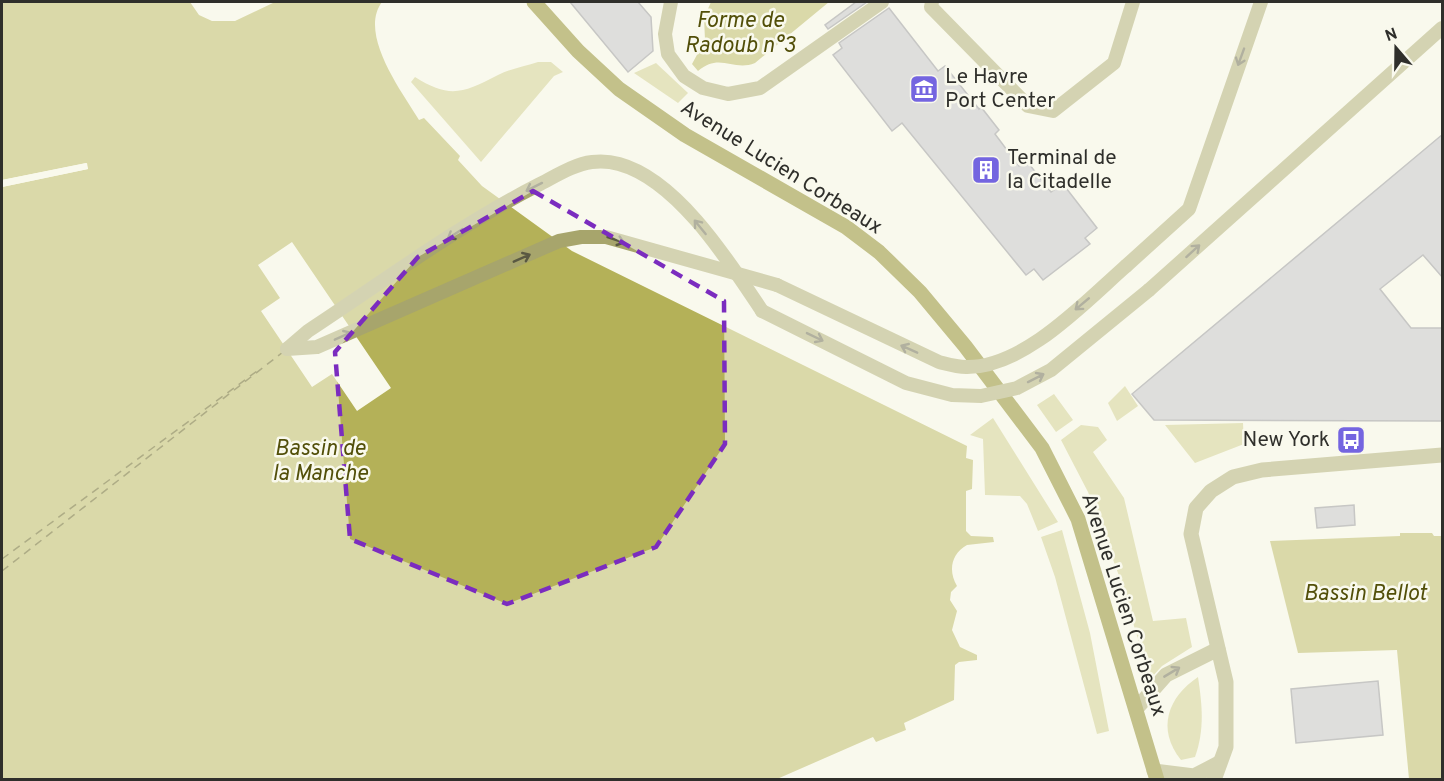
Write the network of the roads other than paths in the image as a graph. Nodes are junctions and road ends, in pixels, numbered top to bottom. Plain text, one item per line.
1 (534, 2) edge
2 (671, 2) edge
3 (882, 2) edge
4 (932, 2) edge
5 (1133, 2) edge
6 (1261, 2) edge
7 (1443, 28) edge
8 (736, 272) junction
9 (1443, 455) edge
10 (1218, 649) junction
11 (1136, 709) junction
12 (1220, 763) junction
13 (1155, 775) edge
14 (1214, 780) edge

1 - 11 main road, Avenue Lucien Corbeaux
2 - 3 lane
4 - 5 lane
6 -> 8 lane, bridge
8 -> 7 lane, bridge
8 -> 8 lane
9 - 10 street
11 -> 10 street
10 - 12 street
11 - 13 main road, Avenue Lucien Corbeaux
12 - 13 street
12 - 14 street

